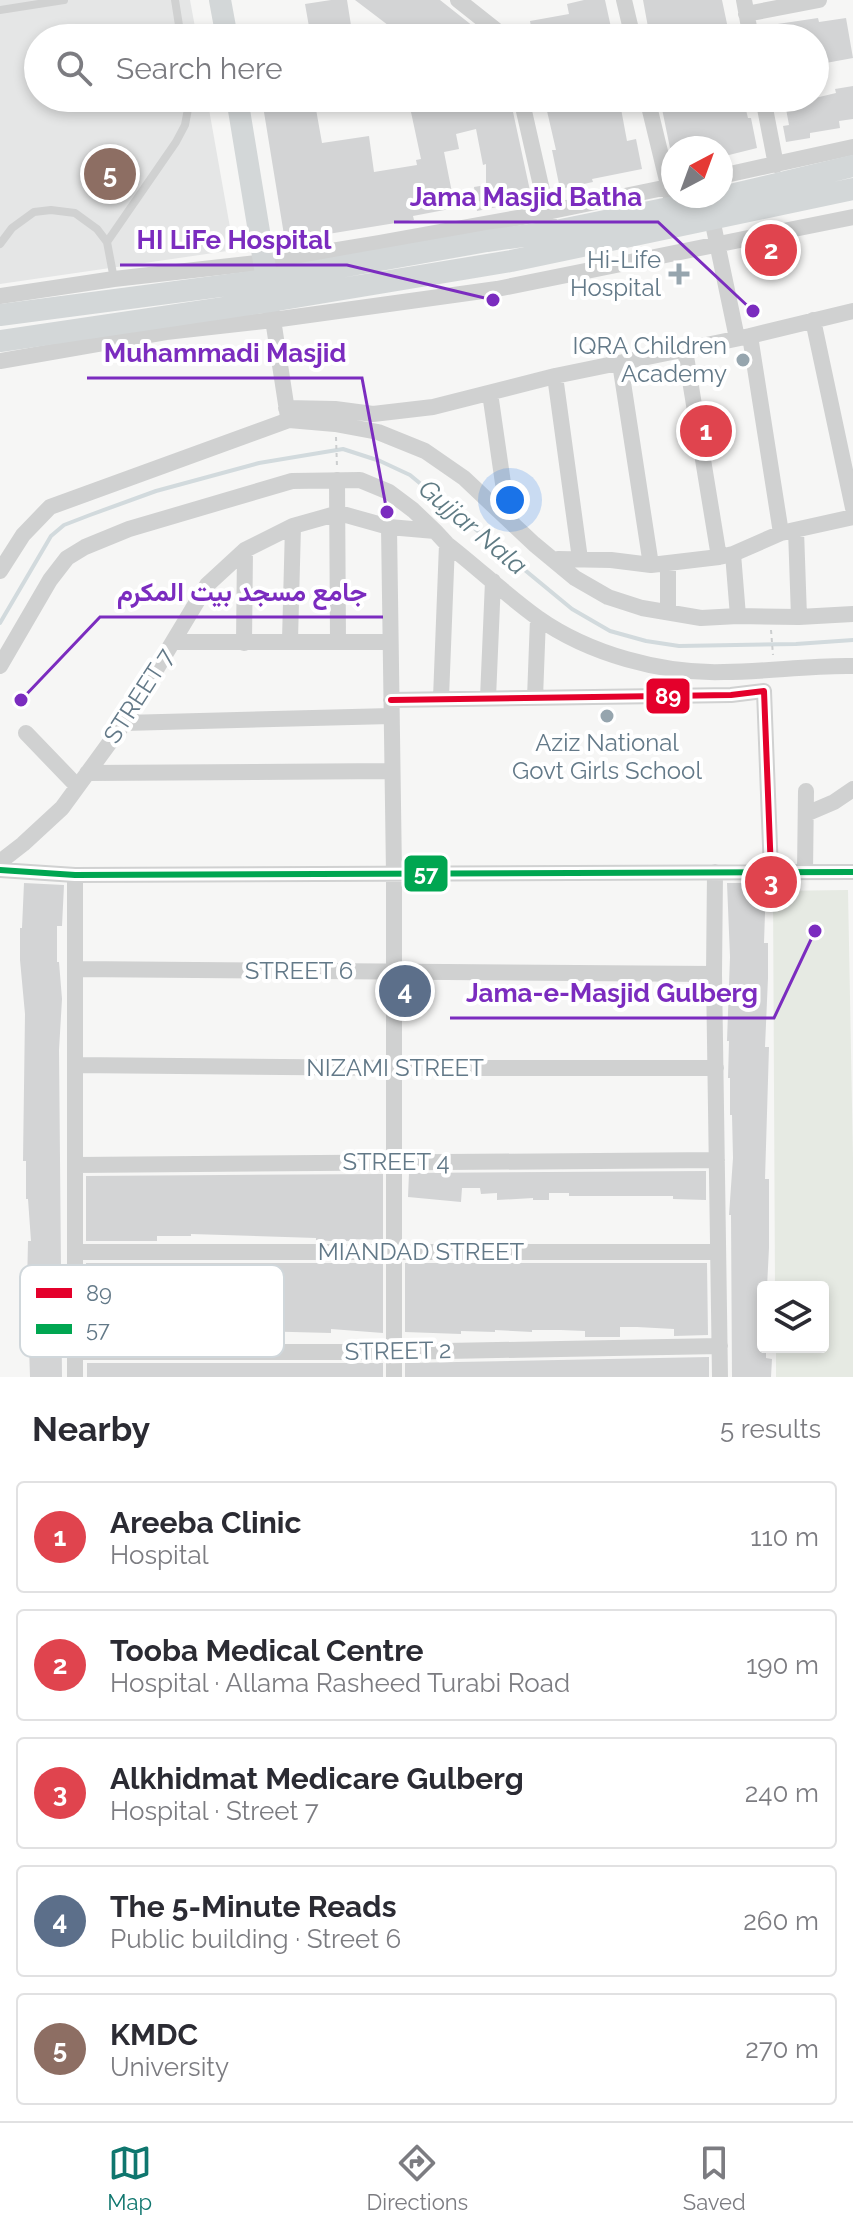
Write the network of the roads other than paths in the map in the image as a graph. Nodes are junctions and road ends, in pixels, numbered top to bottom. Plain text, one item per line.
1 (64, 0) edge
2 (175, 0) edge
3 (220, 0) edge
4 (458, 0) edge
5 (624, 0) edge
6 (819, 0) edge
7 (745, 7) edge
8 (0, 10) edge
9 (179, 24) edge
10 (224, 24) edge
11 (488, 24) edge
12 (630, 24) edge
13 (187, 112) edge
14 (239, 112) edge
15 (524, 112) edge
16 (651, 112) edge
17 (766, 112) edge
18 (853, 147) edge
19 (661, 153) edge
20 (776, 165) junction
21 (853, 166) edge
22 (733, 174) edge
23 (733, 184) edge
24 (853, 189) edge
25 (661, 195) edge
26 (853, 217) edge
27 (712, 219) junction
28 (549, 222) junction
29 (107, 242) junction
30 (0, 244) edge
31 (717, 246) junction
32 (114, 279) junction
33 (269, 291) junction
34 (0, 296) edge
35 (853, 311) edge
36 (0, 315) edge
37 (813, 320) junction
38 (743, 337) junction
39 (0, 341) edge
40 (685, 350) junction
41 (0, 361) edge
42 (620, 363) junction
43 (555, 376) junction
44 (490, 393) junction
45 (288, 414) junction
46 (335, 424) junction
47 (337, 478) junction
48 (853, 508) edge
49 (339, 513) junction
50 (503, 514) junction
51 (853, 517) edge
52 (293, 526) junction
53 (389, 527) junction
54 (435, 531) junction
55 (788, 531) junction
56 (447, 544) junction
57 (245, 550) junction
58 (726, 555) junction
59 (580, 559) junction
60 (556, 562) junction
61 (659, 564) junction
62 (0, 571) edge
63 (493, 581) junction
64 (668, 612) junction
65 (853, 614) edge
66 (738, 616) junction
67 (799, 617) junction
68 (538, 618) junction
69 (290, 640) junction
70 (338, 641) junction
71 (174, 642) junction
72 (390, 642) junction
73 (244, 643) junction
74 (0, 666) edge
75 (853, 666) edge
76 (441, 698) junction
77 (488, 698) junction
78 (535, 698) junction
79 (391, 708) junction
80 (124, 723) junction
81 (26, 733) dead end
82 (392, 771) junction
83 (82, 780) junction
84 (853, 789) edge
85 (806, 791) dead end
86 (806, 814) junction
87 (0, 862) edge
88 (0, 870) edge
89 (715, 872) junction
90 (771, 872) junction
91 (805, 872) junction
92 (853, 872) edge
93 (394, 873) junction
94 (75, 875) junction
95 (75, 969) junction
96 (394, 971) junction
97 (714, 974) junction
98 (75, 1065) junction
99 (394, 1068) junction
100 (716, 1068) junction
101 (717, 1160) junction
102 (394, 1162) junction
103 (76, 1165) junction
104 (76, 1252) junction
105 (394, 1252) junction
106 (718, 1252) junction
107 (76, 1265) edge
108 (720, 1346) junction
109 (284, 1352) edge
110 (394, 1352) junction
111 (76, 1357) edge
112 (75, 1377) edge
113 (394, 1377) edge
114 (720, 1377) edge

1 - 8 lane
2 - 9 lane
3 - 10 main road
4 - 11 street
5 - 12 street
6 - 7 street
13 - 29 lane
14 - 33 main road
15 - 28 street
16 - 19 street
17 - 20 street
18 - 20 street
20 - 22 street
21 - 23 main road
24 - 27 main road
25 - 28 main road
26 - 31 street
27 - 31 street
27 - 33 main road
28 - 33 main road
29 - 30 lane
29 - 32 lane
31 - 33 street
31 - 38 street
32 - 33 street
32 - 34 street
33 - 36 main road
33 - 39 main road
33 - 41 street
33 - 45 street
35 - 37 street
37 - 38 street
37 - 48 street
38 - 40 street
38 - 55 street
40 - 42 street
40 - 58 street
42 - 43 street
42 - 61 street
43 - 44 street
43 - 59 street
44 - 46 street
44 - 50 street
45 - 46 street
45 - 62 street
46 - 50 street
47 - 49 street
47 - 54 street
47 - 74 street
49 - 52 street, STREET 7
49 - 53 street
49 - 70 street
50 - 60 street
51 - 55 street
52 - 57 street, STREET 7
52 - 69 street
53 - 54 street
53 - 72 street
54 - 56 street
55 - 58 street
55 - 67 street
56 - 63 street
56 - 76 street
57 - 71 street, STREET 7
57 - 73 street
58 - 61 street
58 - 66 street
59 - 60 street
59 - 61 street
60 - 64 street
61 - 64 street
63 - 68 street
63 - 77 street
64 - 66 street
65 - 67 street
66 - 67 street
68 - 75 street
68 - 78 street
69 - 70 street
69 - 73 street
70 - 72 street
71 - 73 street
71 - 80 street, STREET 7
72 - 79 street
76 - 77 street
76 - 79 street
77 - 78 street
78 - 90 street
79 - 80 street
79 - 82 street
80 - 83 street, STREET 7
81 - 83 street
82 - 83 street
82 - 93 street
83 - 87 street, STREET 7
84 - 86 street
85 - 86 street
86 - 91 street
88 - 94 street
89 - 90 street
89 - 93 street
89 - 97 street
90 - 91 street
91 - 92 street
93 - 94 street
93 - 96 street
94 - 95 street
95 - 96 street, STREET 6
95 - 98 street
96 - 97 street, STREET 6
96 - 99 street
97 - 100 street
98 - 99 street, NIZAMI STREET
98 - 103 street
99 - 100 street, NIZAMI STREET
99 - 102 street
100 - 101 street
101 - 102 street, STREET 4
101 - 106 street
102 - 103 street, STREET 4
102 - 105 street
103 - 104 street
104 - 105 street, MIANDAD STREET
104 - 107 street
105 - 106 street, MIANDAD STREET
105 - 110 street
106 - 108 street
108 - 110 street, STREET 2
108 - 114 street
109 - 110 street, STREET 2
110 - 113 street
111 - 112 street

